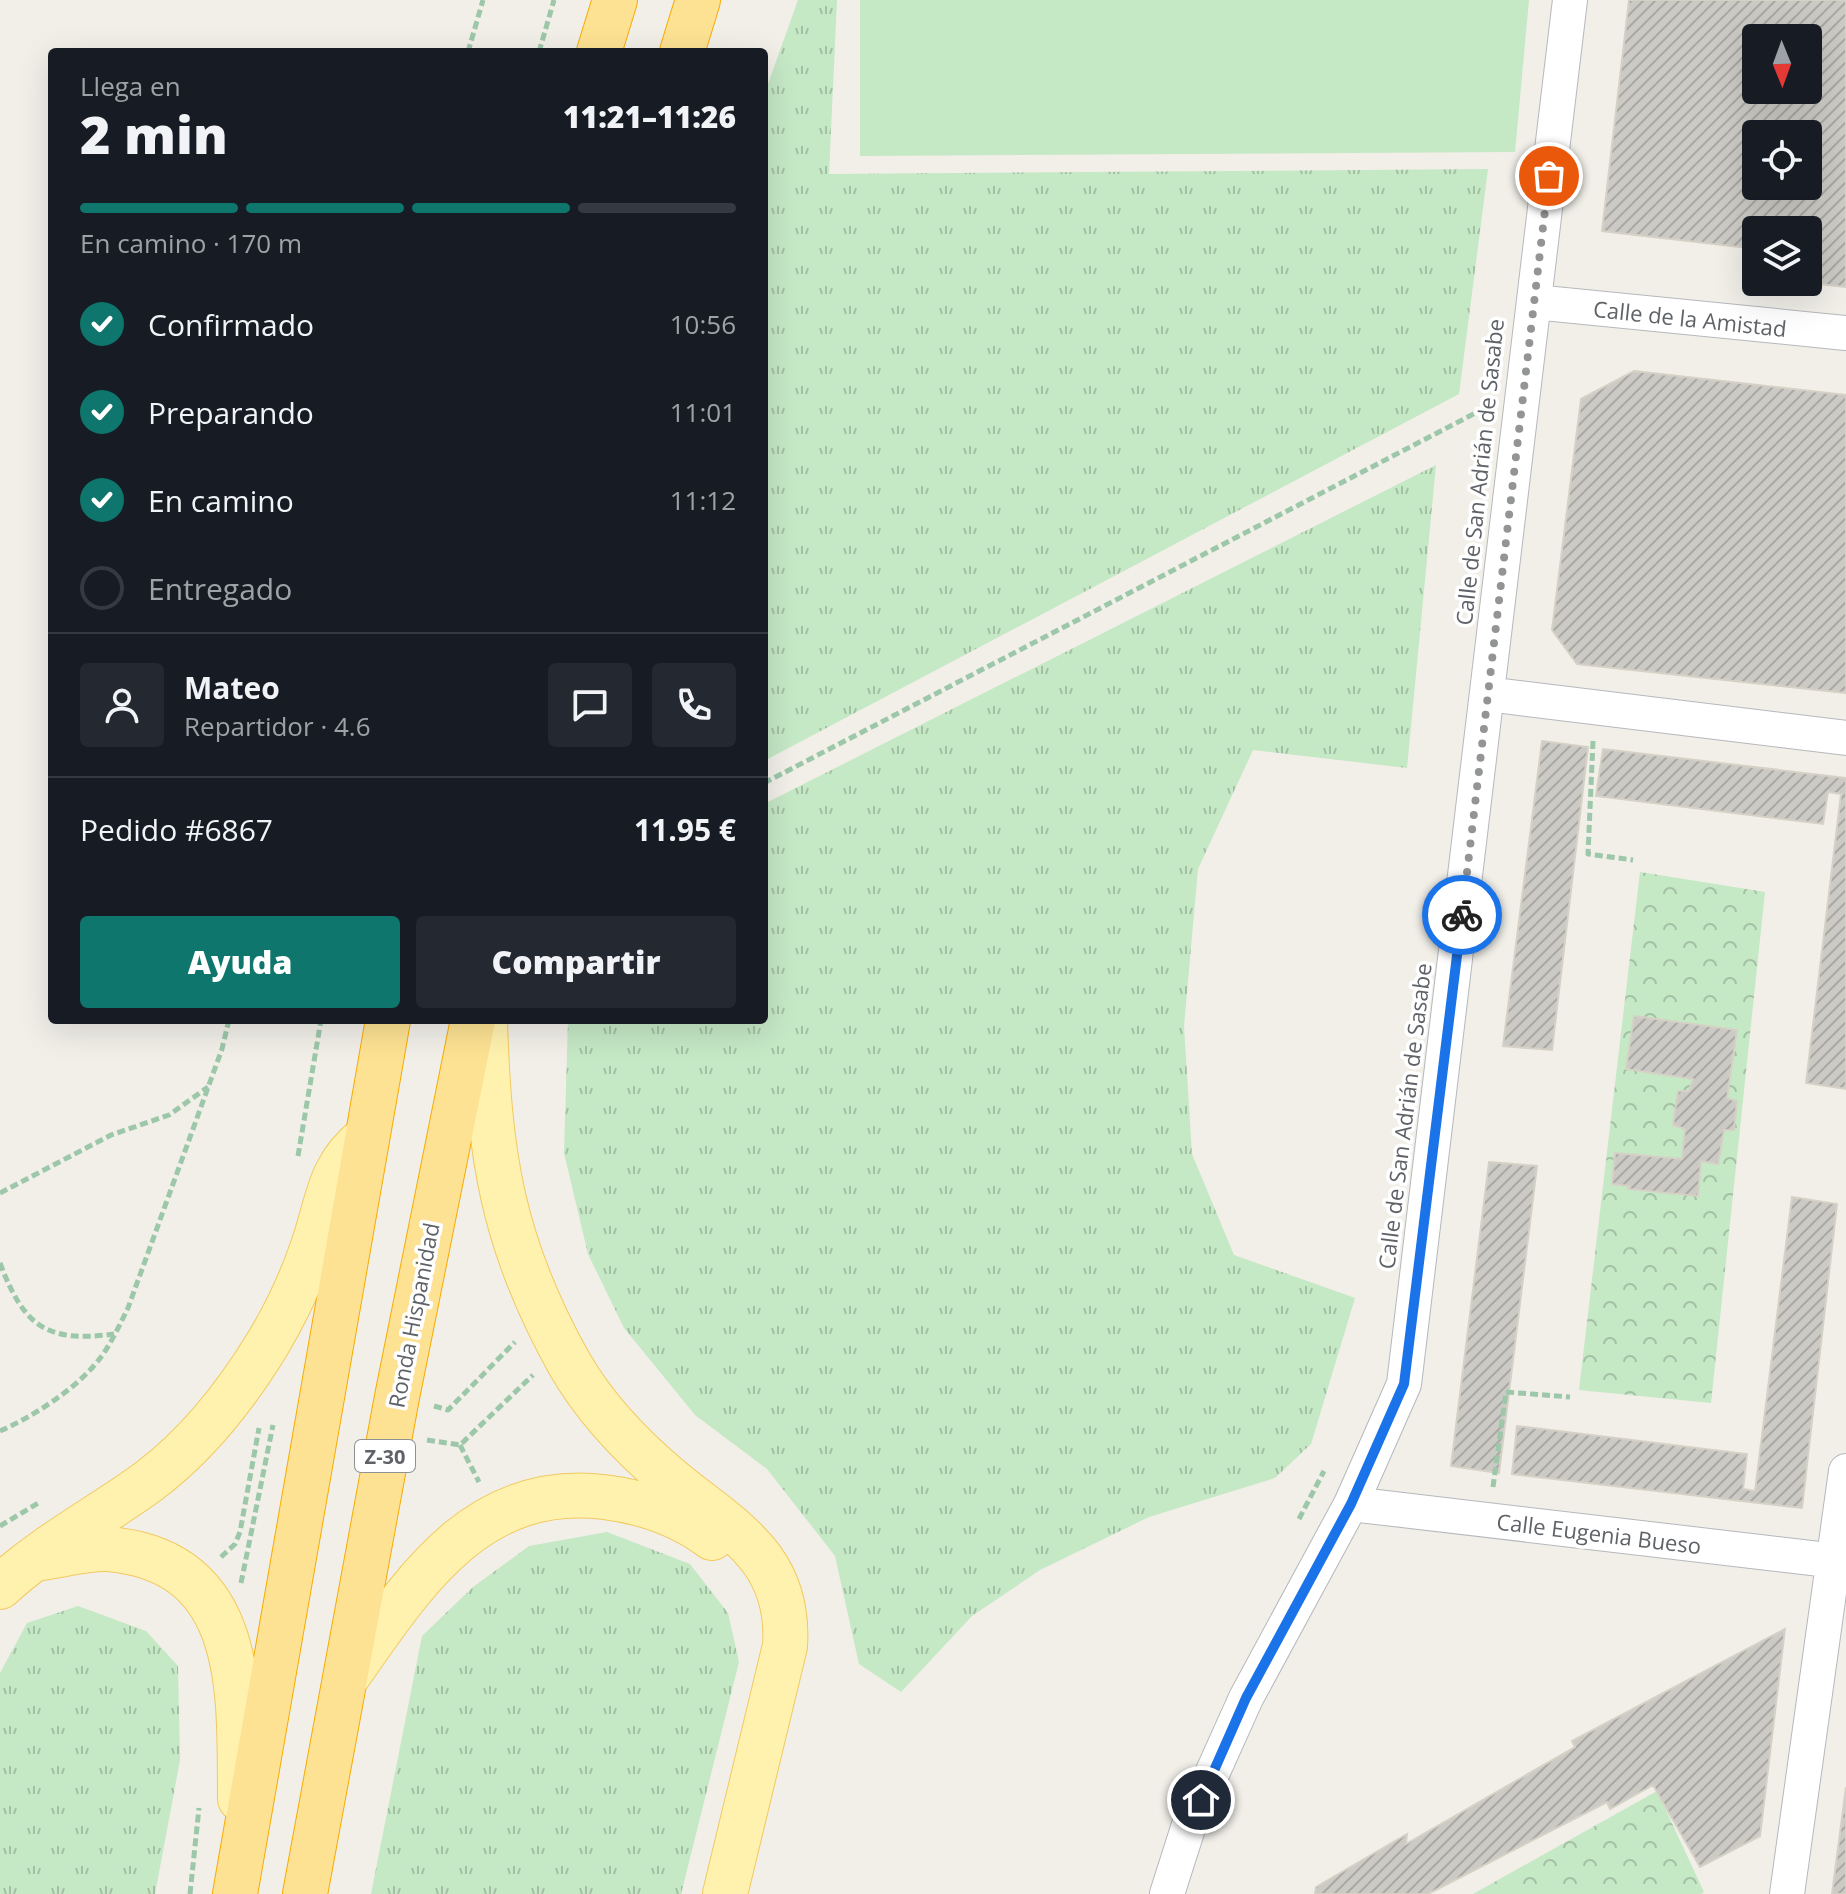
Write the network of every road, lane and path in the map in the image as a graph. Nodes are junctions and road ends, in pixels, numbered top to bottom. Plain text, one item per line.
1 (483, 0) edge
2 (554, 0) edge
3 (615, 0) edge
4 (698, 0) edge
5 (1570, 0) edge
6 (469, 48) edge
7 (540, 48) edge
8 (600, 48) edge
9 (683, 48) edge
10 (1534, 302) junction
11 (1846, 333) edge
12 (1523, 391) junction
13 (1487, 393) dead end
14 (1485, 408) junction
15 (1483, 424) dead end
16 (1487, 694) junction
17 (1594, 732) dead end
18 (1846, 738) edge
19 (768, 781) edge
20 (1633, 860) dead end
21 (228, 1024) edge
22 (320, 1024) edge
23 (387, 1024) edge
24 (472, 1024) edge
25 (485, 1024) edge
26 (209, 1086) junction
27 (367, 1137) junction
28 (296, 1168) dead end
29 (0, 1193) edge
30 (0, 1263) edge
31 (115, 1334) junction
32 (246, 1375) junction
33 (1570, 1397) dead end
34 (274, 1416) dead end
35 (0, 1431) edge
36 (1325, 1469) dead end
37 (1846, 1471) edge
38 (47, 1498) dead end
39 (1351, 1504) junction
40 (1489, 1520) junction
41 (0, 1526) edge
42 (1294, 1531) dead end
43 (35, 1559) junction
44 (1840, 1562) edge
45 (0, 1587) edge
46 (200, 1594) junction
47 (776, 1674) junction
48 (345, 1680) junction
49 (237, 1879) edge
50 (305, 1894) edge
51 (725, 1894) edge
52 (1167, 1894) edge
53 (1787, 1894) edge

1 - 6 path
2 - 7 path
3 - 8 highway
4 - 9 highway
5 - 10 street, Calle de San Adrián de Sasabe
10 - 11 street, Calle de la Amistad
10 - 12 street, Calle de San Adrián de Sasabe
12 - 14 path
12 - 16 street, Calle de San Adrián de Sasabe
13 - 14 path, Calle de San Adrián de Sasabe
14 - 15 path, Calle de San Adrián de Sasabe
14 - 19 path
16 - 18 street
16 - 39 street, Calle de San Adrián de Sasabe
17 - 20 path
21 - 26 path
22 - 28 path
23 - 27 highway
24 - 48 highway, Ronda Hispanidad / Z-30
25 - 47 main road
26 - 29 path
26 - 31 path
27 - 32 main road
27 - 49 highway
30 - 31 path
31 - 35 path
32 - 43 main road
32 - 46 path
33 - 40 path
34 - 46 path
36 - 42 path
37 - 44 street
38 - 41 path
39 - 40 street, Calle Eugenia Bueso
39 - 52 street, Calle de San Adrián de Sasabe
40 - 44 street, Calle Eugenia Bueso
43 - 45 main road
43 - 46 main road
44 - 53 street
46 - 49 main road
47 - 48 main road
47 - 51 main road
48 - 50 highway, Ronda Hispanidad / Z-30

